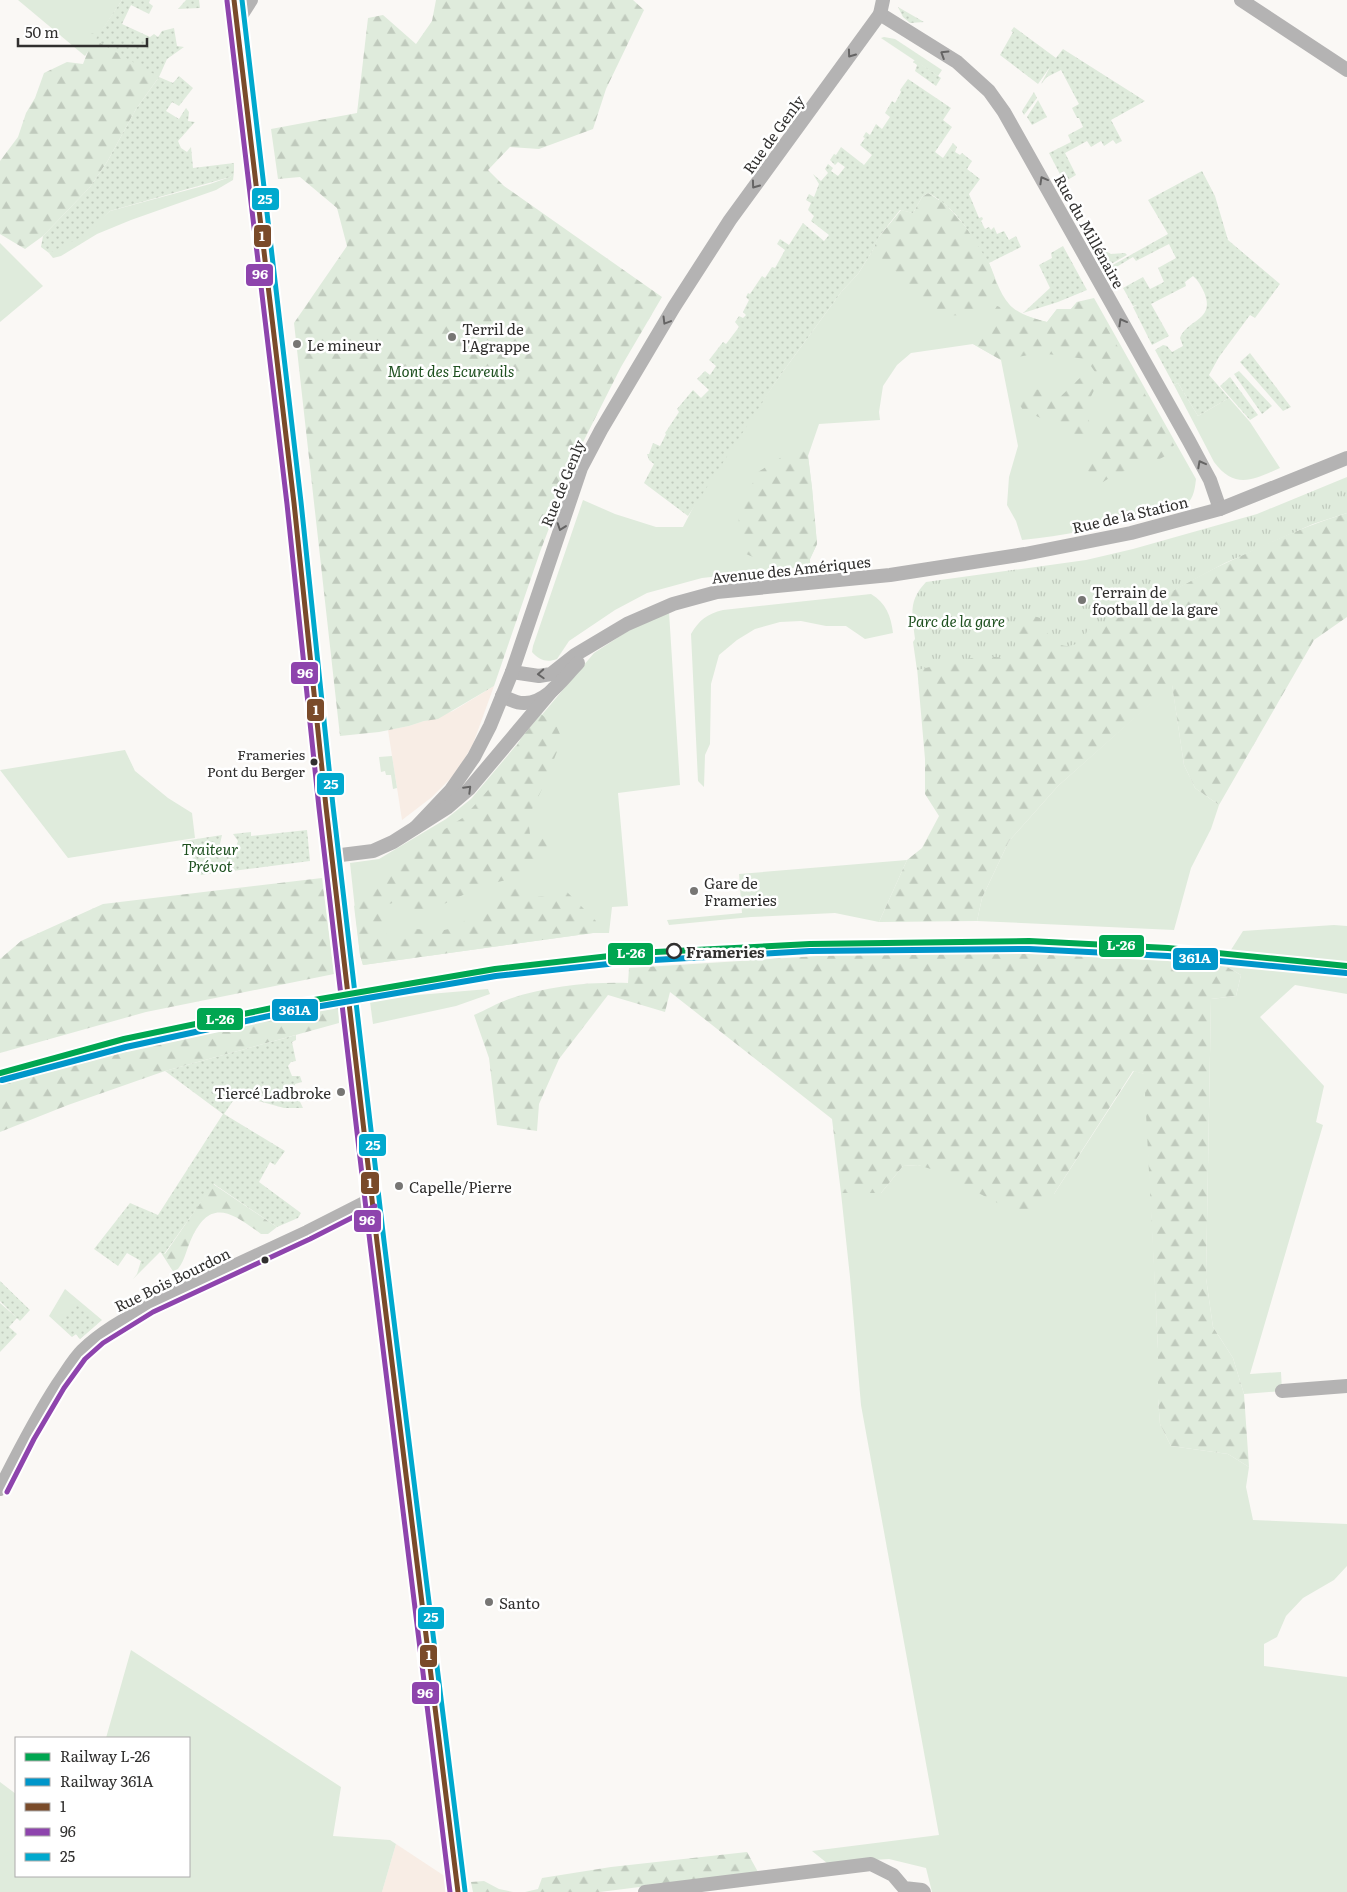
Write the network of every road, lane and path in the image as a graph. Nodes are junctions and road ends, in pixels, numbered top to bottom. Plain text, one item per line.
1 (234, 0) edge
2 (251, 0) edge
3 (883, 0) edge
4 (1241, 0) edge
5 (880, 14) junction
6 (237, 22) junction
7 (1347, 70) edge
8 (1347, 458) edge
9 (1220, 509) junction
10 (912, 571) joint
11 (595, 644) junction
12 (512, 672) junction
13 (554, 688) junction
14 (502, 696) junction
15 (415, 828) junction
16 (333, 856) junction
17 (372, 1199) junction
18 (1347, 1386) edge
19 (1282, 1391) dead end
20 (0, 1489) edge
21 (716, 1887) edge
22 (458, 1892) edge
23 (645, 1892) edge
24 (924, 1892) edge

1 - 6 main road
2 - 6 street
3 - 5 street, Rue de Genly
4 - 7 street
9 -> 5 street, Rue du Millénaire
5 -> 12 street, Rue de Genly
6 - 16 main road
8 - 9 street, Rue de la Station
9 - 10 street, Rue de la Station
10 - 11 street, Avenue des Amériques
11 -> 12 street
11 - 13 street
12 - 14 street, Rue de Genly
13 - 14 street
15 -> 13 street
14 - 15 street, Rue de Genly
15 - 16 street
16 - 17 main road
17 - 20 street, Rue Bois Bourdon
17 - 22 main road
18 - 19 street
21 - 23 street
21 - 24 street

